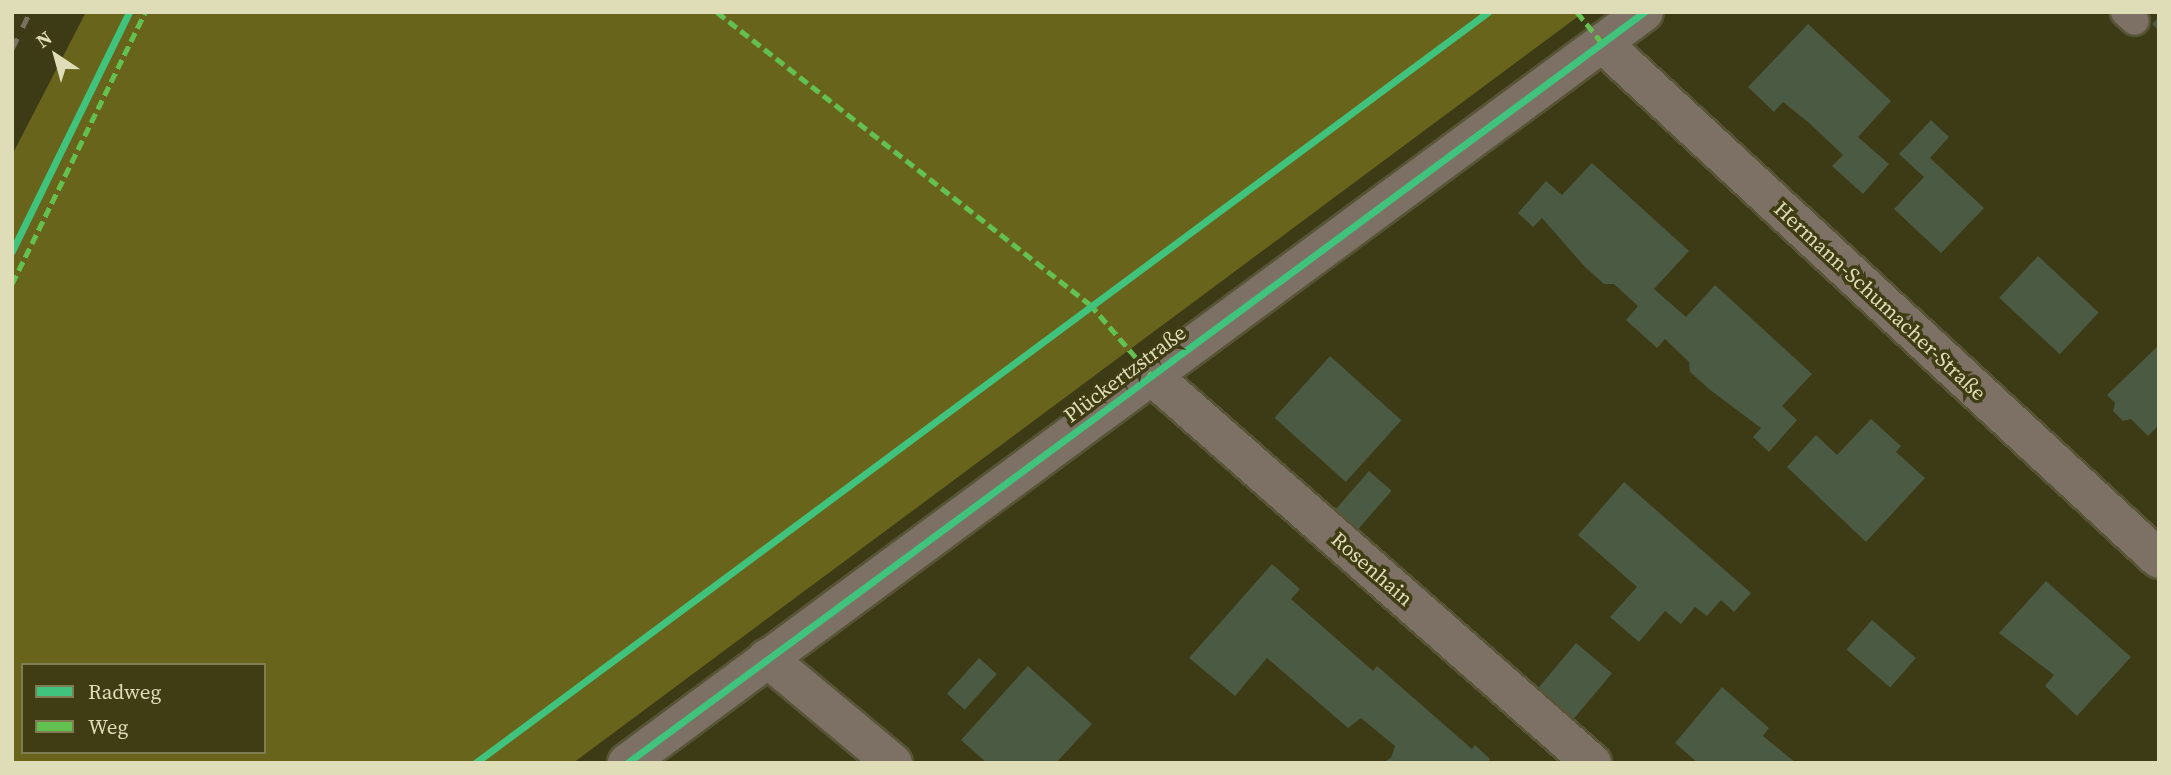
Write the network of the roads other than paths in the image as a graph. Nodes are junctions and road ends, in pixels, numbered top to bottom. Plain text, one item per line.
1 (1644, 12) edge
2 (1601, 43) junction
3 (1152, 376) junction
4 (2159, 559) edge
5 (767, 658) junction
6 (627, 763) edge
7 (893, 763) edge
8 (1592, 763) edge

1 - 2 street, Plückertzstraße
2 - 3 street, Plückertzstraße
2 - 4 street, Hermann-Schumacher-Straße
3 - 5 street, Plückertzstraße
3 - 8 street, Rosenhain
5 - 6 street, Plückertzstraße
5 - 7 street

